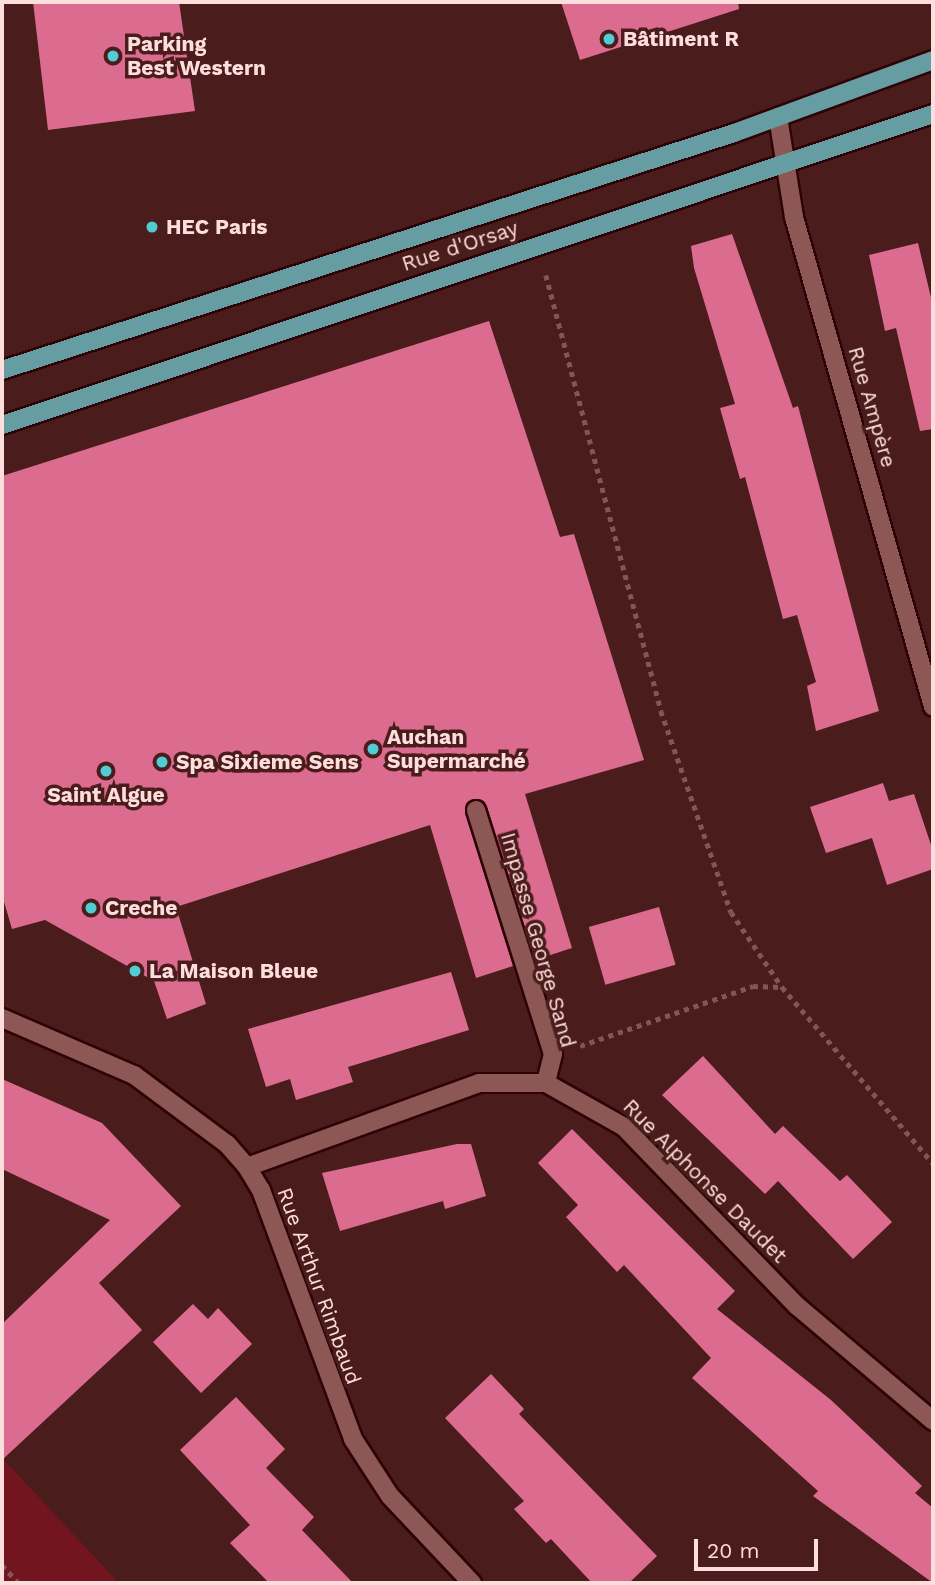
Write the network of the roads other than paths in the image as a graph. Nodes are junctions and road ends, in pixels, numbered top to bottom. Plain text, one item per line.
1 (933, 60) edge
2 (933, 114) edge
3 (778, 117) junction
4 (786, 165) junction
5 (2, 370) edge
6 (2, 425) edge
7 (933, 707) edge
8 (476, 810) dead end
9 (2, 1017) edge
10 (546, 1083) junction
11 (247, 1167) junction
12 (933, 1420) edge
13 (472, 1583) edge

1 - 3 main road, Rue d'Orsay
2 - 4 main road, Rue d'Orsay
3 - 4 street, Rue Ampère
3 - 5 main road, Rue d'Orsay
4 - 6 main road, Rue d'Orsay
4 - 7 street, Rue Ampère
8 - 10 street, Impasse George Sand
9 - 11 street, Rue Arthur Rimbaud
10 - 11 street, Rue Alphonse Daudet
10 - 12 street, Rue Alphonse Daudet
11 - 13 street, Rue Arthur Rimbaud

